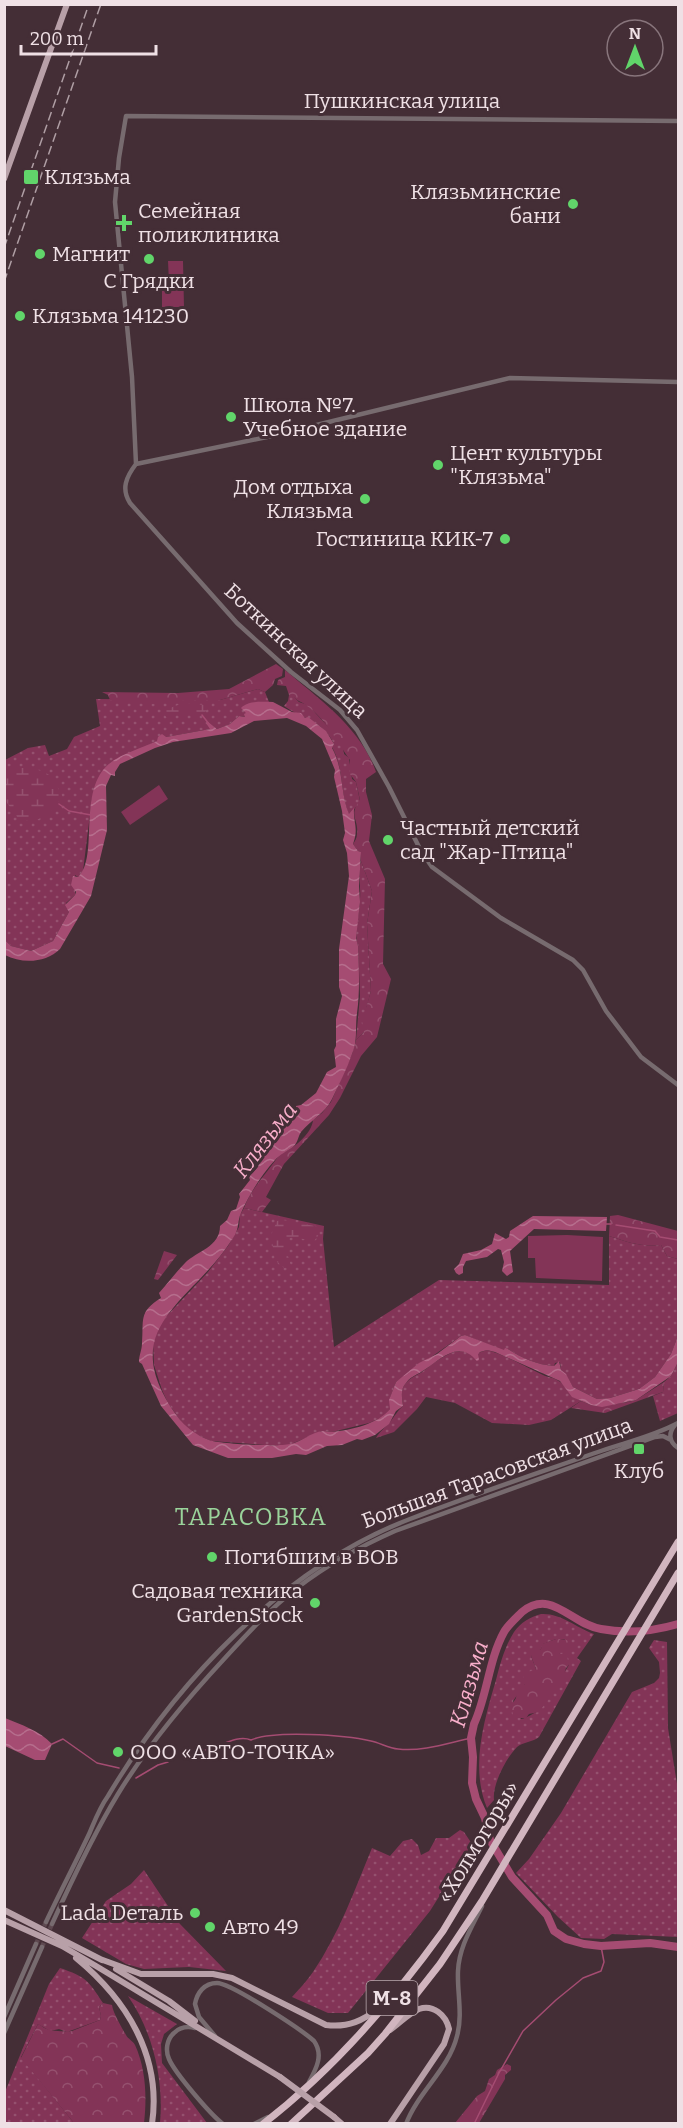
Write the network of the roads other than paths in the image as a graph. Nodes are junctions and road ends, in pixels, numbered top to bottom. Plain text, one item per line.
1 (67, 4) edge
2 (678, 121) edge
3 (4, 178) edge
4 (678, 382) edge
5 (136, 464) junction
6 (678, 1085) edge
7 (677, 1424) edge
8 (670, 1440) junction
9 (678, 1448) edge
10 (678, 1542) edge
11 (678, 1574) edge
12 (493, 1883) junction
13 (4, 1910) edge
14 (4, 1920) edge
15 (46, 1922) tunnel mouth
16 (52, 1924) tunnel mouth
17 (62, 1946) junction
18 (100, 1959) junction
19 (388, 2002) junction
20 (4, 2017) edge
21 (4, 2033) edge
22 (385, 2034) junction
23 (214, 2036) junction
24 (306, 2088) junction
25 (276, 2114) junction
26 (152, 2124) edge
27 (223, 2124) edge
28 (254, 2124) edge
29 (263, 2124) edge
30 (291, 2124) edge
31 (342, 2124) edge
32 (390, 2124) edge
33 (406, 2124) edge

1 - 3 main road
2 - 5 street, Пушкинская улица
4 - 5 street
5 - 6 street, Боткинская улица
7 - 8 street
7 - 15 street, Большая Тарасовская улица
8 - 9 street
8 - 16 street, Большая Тарасовская улица
10 - 19 highway, «Холмогоры» / М-8
11 - 12 highway, «Холмогоры» / М-8
12 - 22 highway, «Холмогоры» / М-8
12 - 33 street
13 - 18 main road
14 - 17 main road
17 - 23 main road
17 - 26 main road
18 - 19 main road
18 - 23 main road
19 - 24 highway, «Холмогоры» / М-8
20 - 21 street
22 - 30 highway, «Холмогоры» / М-8
22 - 32 main road
23 - 24 street
23 - 27 street
23 - 31 main road, bridge
24 - 25 highway, «Холмогоры» / М-8
25 - 28 street
25 - 29 highway, «Холмогоры» / М-8

